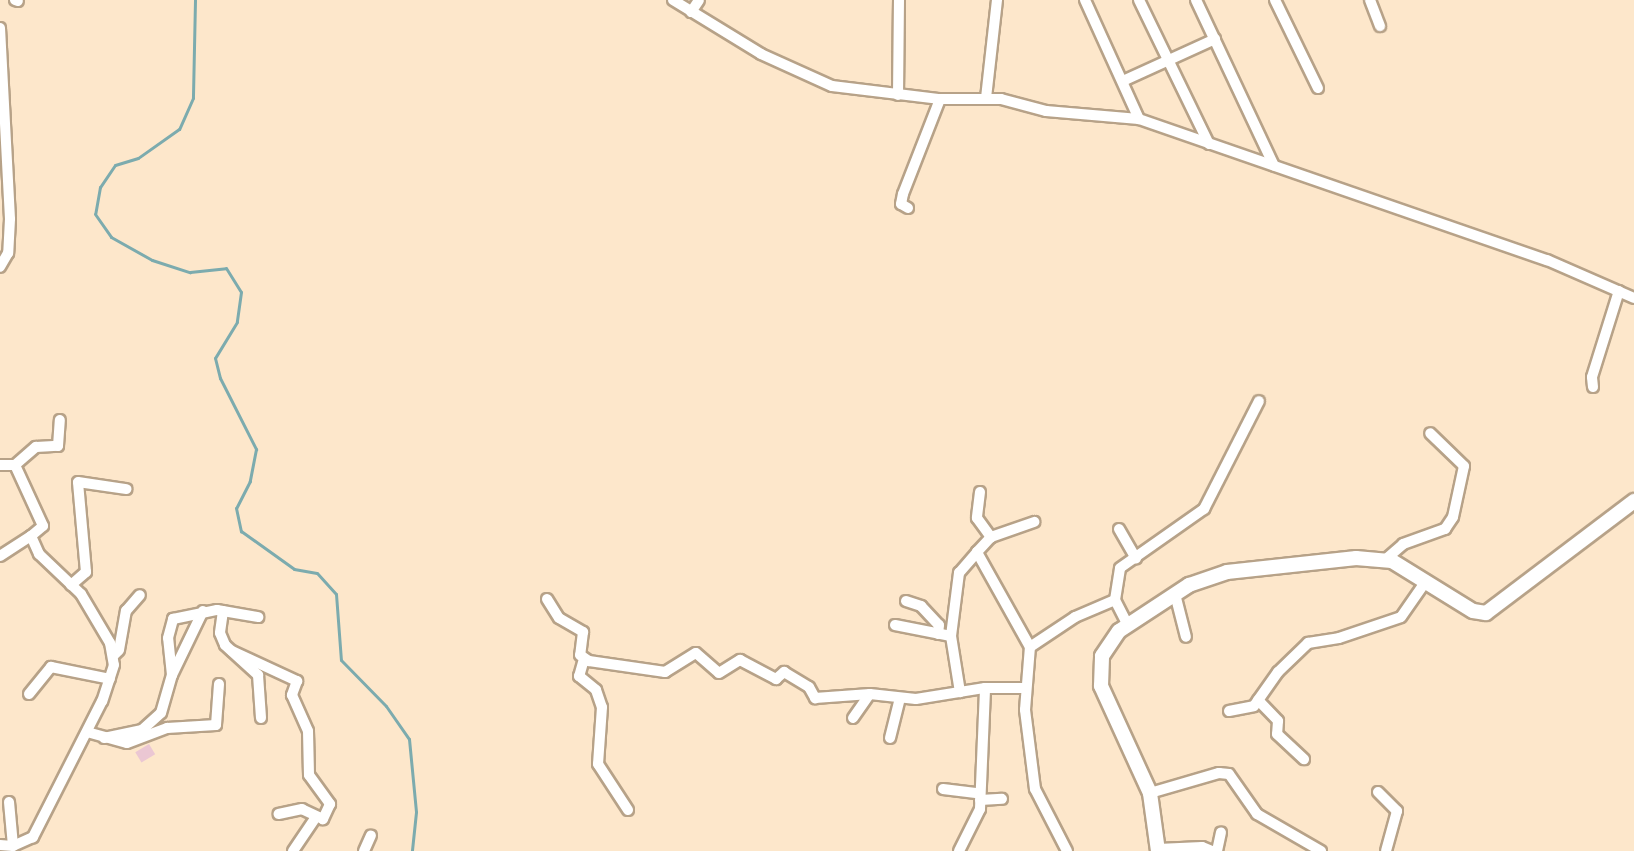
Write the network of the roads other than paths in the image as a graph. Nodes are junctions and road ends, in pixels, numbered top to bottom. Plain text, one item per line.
1 (673, 0) edge
2 (699, 0) edge
3 (899, 0) edge
4 (997, 0) edge
5 (1085, 0) edge
6 (1139, 0) edge
7 (1196, 0) edge
8 (1275, 0) edge
9 (1370, 0) edge
10 (691, 12) junction
11 (1380, 26) dead end
12 (0, 28) edge
13 (1215, 39) junction
14 (1168, 58) junction
15 (1125, 80) junction
16 (1318, 88) dead end
17 (898, 94) junction
18 (986, 98) junction
19 (940, 99) junction
20 (1139, 119) junction
21 (1209, 144) junction
22 (1274, 166) junction
23 (0, 204) edge
24 (908, 208) dead end
25 (10, 219) junction
26 (0, 267) edge
27 (1619, 291) junction
28 (1634, 298) edge
29 (1593, 387) dead end
30 (1259, 400) dead end
31 (60, 420) dead end
32 (1430, 433) dead end
33 (0, 465) edge
34 (15, 465) junction
35 (126, 489) dead end
36 (980, 492) dead end
37 (1634, 501) edge
38 (1034, 522) dead end
39 (1119, 530) dead end
40 (31, 536) junction
41 (992, 537) junction
42 (977, 552) junction
43 (0, 556) edge
44 (1136, 558) junction
45 (1386, 560) junction
46 (1426, 581) junction
47 (71, 585) junction
48 (1174, 594) junction
49 (140, 595) dead end
50 (547, 599) dead end
51 (1115, 600) junction
52 (906, 601) dead end
53 (203, 611) junction
54 (222, 611) junction
55 (258, 617) dead end
56 (895, 625) dead end
57 (1128, 626) junction
58 (938, 634) junction
59 (951, 636) junction
60 (1186, 637) dead end
61 (1030, 647) junction
62 (232, 651) junction
63 (113, 656) junction
64 (584, 659) junction
65 (172, 675) junction
66 (110, 679) junction
67 (219, 684) dead end
68 (986, 688) junction
69 (1026, 688) junction
70 (960, 692) junction
71 (29, 694) dead end
72 (870, 694) junction
73 (900, 698) junction
74 (1258, 700) junction
75 (1229, 711) dead end
76 (261, 718) dead end
77 (853, 718) dead end
78 (87, 732) junction
79 (104, 738) junction
80 (890, 738) dead end
81 (1304, 759) dead end
82 (943, 789) dead end
83 (1378, 792) dead end
84 (1150, 794) junction
85 (979, 797) junction
86 (1002, 799) dead end
87 (9, 802) dead end
88 (628, 810) dead end
89 (279, 814) dead end
90 (316, 817) junction
91 (1221, 832) dead end
92 (371, 835) dead end
93 (0, 845) edge
94 (13, 846) junction
95 (1158, 850) edge
96 (293, 851) edge
97 (364, 851) edge
98 (959, 851) edge
99 (1067, 851) edge
100 (1212, 851) edge
101 (1217, 851) edge
102 (1321, 851) edge
103 (1386, 851) edge

1 - 10 street
2 - 10 street
3 - 17 street
4 - 18 street
5 - 15 street
6 - 14 street
7 - 13 street
8 - 16 street
9 - 11 street
10 - 17 street
12 - 25 street
13 - 14 street
13 - 22 street
14 - 15 street
14 - 21 street
15 - 20 street
17 - 19 street
18 - 19 street
18 - 20 street
19 - 24 street
20 - 21 street
21 - 22 street
22 - 27 street
23 - 25 street
25 - 26 street
27 - 28 street
27 - 29 street
30 - 44 street
31 - 34 street
32 - 45 street
33 - 34 street
34 - 40 street
35 - 47 street
36 - 41 street
37 - 46 street
38 - 41 street
39 - 44 street
40 - 43 street
40 - 47 street
41 - 42 street
42 - 59 street
42 - 61 street
44 - 51 street
45 - 46 street
45 - 48 street
46 - 74 street
47 - 63 street
48 - 57 street
48 - 60 street
49 - 63 street
50 - 64 street
51 - 57 street
51 - 61 street
52 - 58 street
53 - 54 street
53 - 65 street
53 - 65 street
54 - 55 street
54 - 62 street
56 - 58 street
57 - 84 street
58 - 59 street
59 - 70 street
61 - 69 street
62 - 76 street
62 - 90 street
63 - 66 street
64 - 72 street
64 - 88 street
65 - 79 street
66 - 71 street
66 - 78 street
67 - 79 street
68 - 69 street
68 - 70 street
68 - 85 street
69 - 99 street
70 - 73 street
72 - 73 street
72 - 77 street
73 - 80 street
74 - 75 street
74 - 81 street
78 - 79 street
78 - 94 street
82 - 85 street
83 - 103 street
84 - 95 street
84 - 102 street
85 - 86 street
85 - 98 street
87 - 94 street
89 - 90 street
90 - 96 street
91 - 101 street
92 - 97 street
93 - 94 street
95 - 100 street

